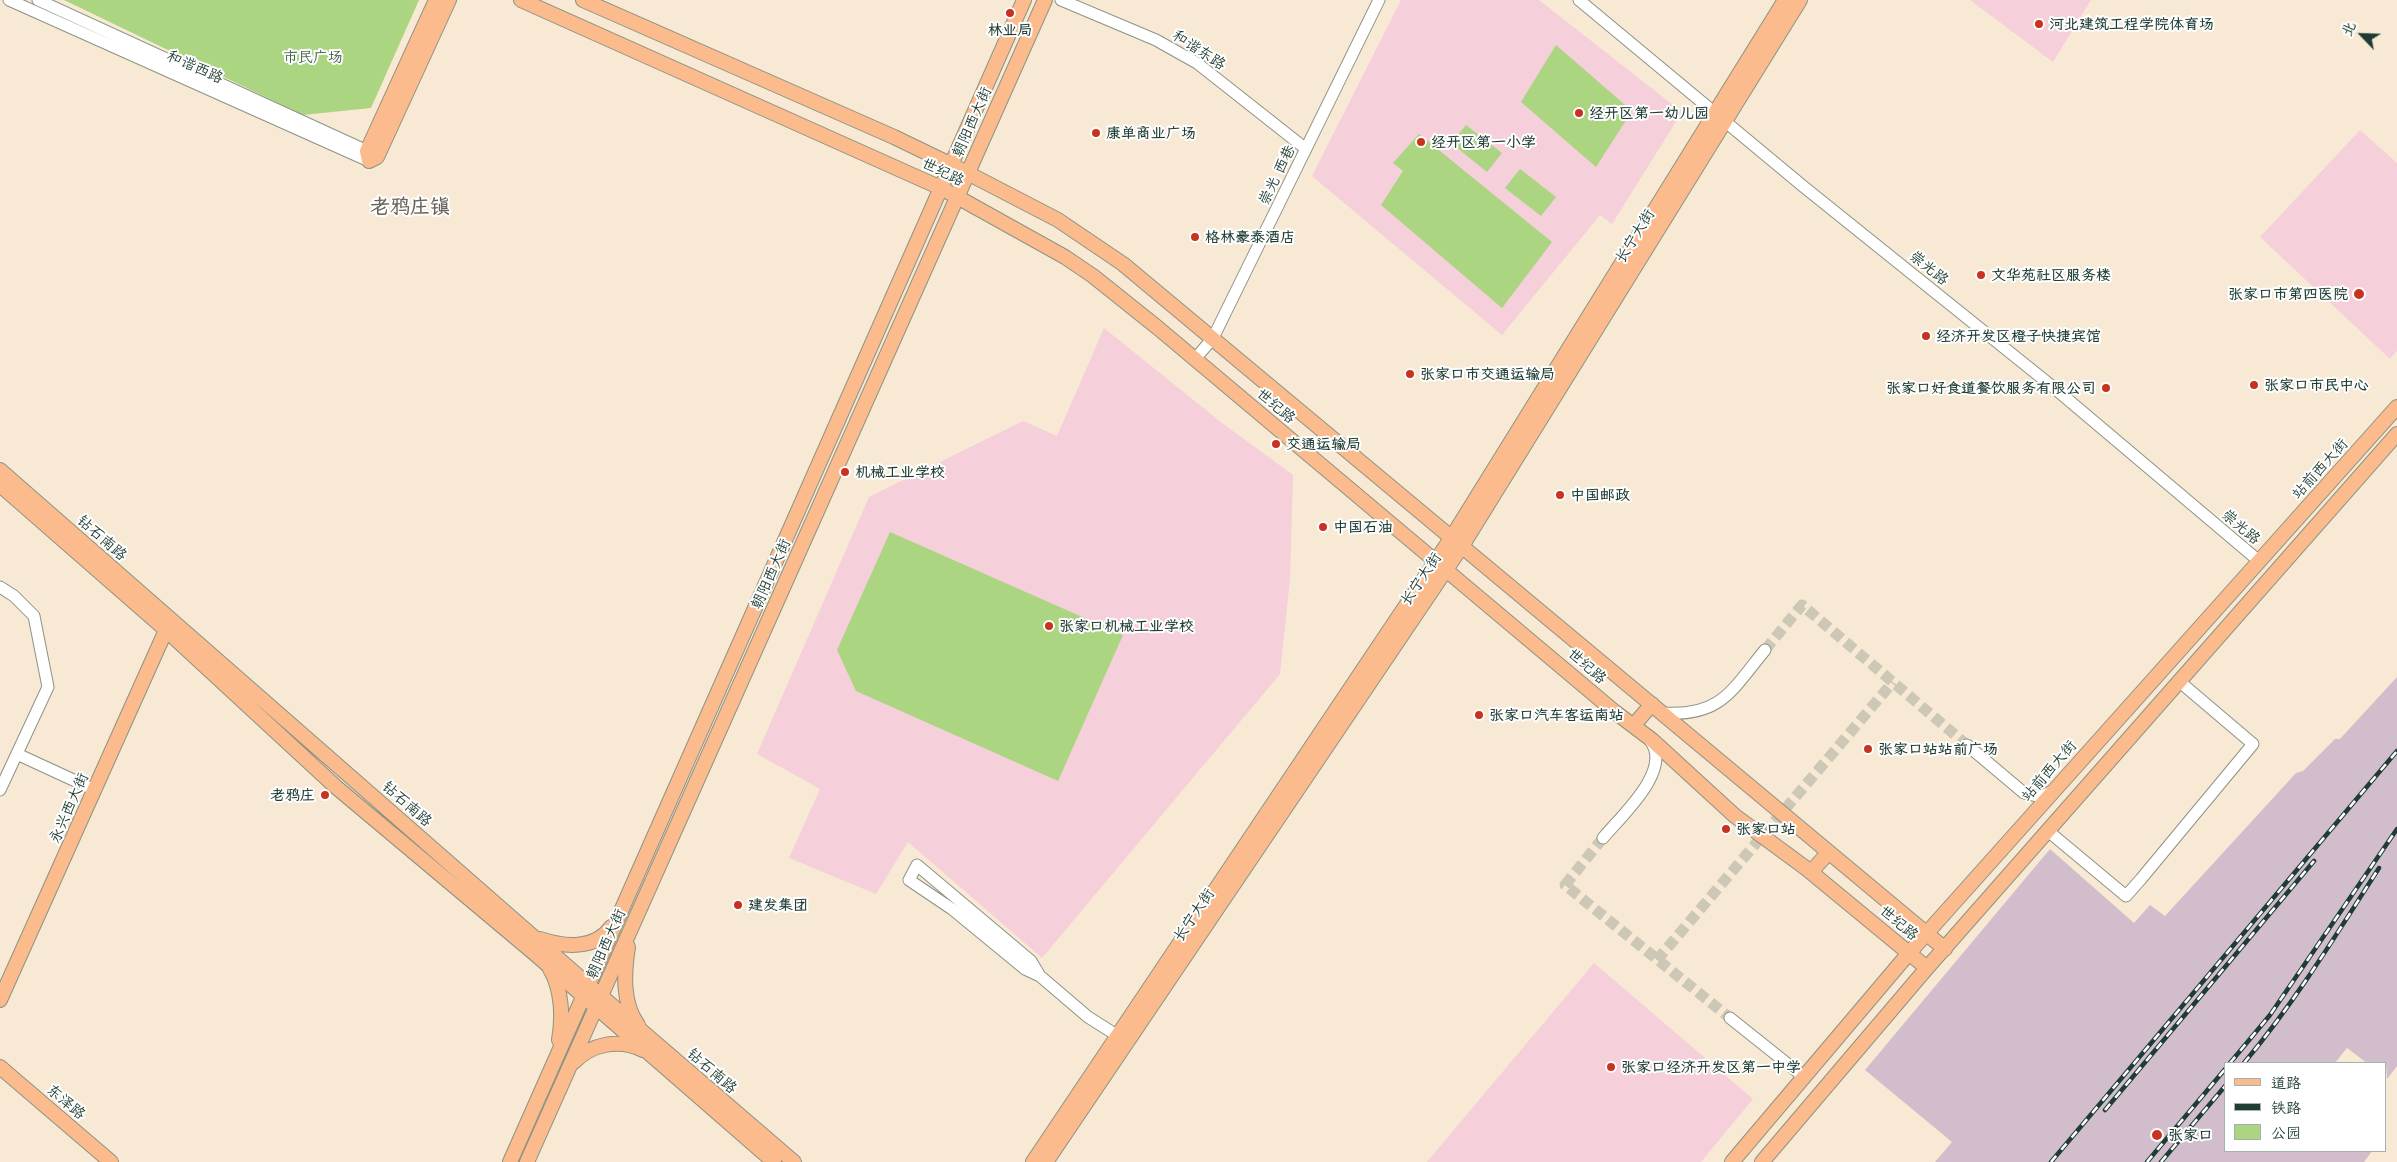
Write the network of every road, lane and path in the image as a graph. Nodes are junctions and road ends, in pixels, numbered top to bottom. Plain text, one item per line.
1 (9, 0) edge
2 (38, 0) edge
3 (436, 0) edge
4 (449, 0) edge
5 (521, 0) edge
6 (583, 0) edge
7 (1024, 0) edge
8 (1045, 0) edge
9 (1061, 0) edge
10 (1379, 0) edge
11 (1579, 0) edge
12 (1785, 0) edge
13 (1800, 0) edge
14 (1720, 117) junction
15 (1306, 149) junction
16 (368, 156) junction
17 (952, 165) junction
18 (967, 173) junction
19 (941, 188) junction
20 (957, 196) junction
21 (1213, 338) junction
22 (1195, 360) junction
23 (2397, 407) edge
24 (2397, 434) edge
25 (0, 470) edge
26 (0, 485) edge
27 (1457, 542) junction
28 (2259, 561) junction
29 (1442, 565) junction
30 (0, 587) edge
31 (166, 630) junction
32 (1765, 650) tunnel mouth
33 (2180, 682) junction
34 (1652, 704) junction
35 (1663, 713) junction
36 (1634, 725) junction
37 (2107, 730) junction
38 (1645, 735) junction
39 (1967, 745) tunnel mouth
40 (2125, 745) junction
41 (17, 754) junction
42 (0, 790) edge
43 (95, 790) junction
44 (2054, 790) junction
45 (2048, 831) junction
46 (1603, 838) tunnel mouth
47 (1828, 853) junction
48 (1811, 872) junction
49 (617, 917) junction
50 (633, 923) junction
51 (1926, 934) junction
52 (534, 938) junction
53 (1945, 949) junction
54 (1909, 953) junction
55 (545, 962) junction
56 (1927, 968) junction
57 (1040, 976) junction
58 (585, 990) junction
59 (0, 1000) edge
60 (598, 1002) junction
61 (1730, 1018) tunnel mouth
62 (644, 1034) junction
63 (1118, 1036) junction
64 (649, 1053) junction
65 (556, 1058) junction
66 (0, 1067) edge
67 (570, 1067) junction
68 (1804, 1077) junction
69 (111, 1162) edge
70 (510, 1162) edge
71 (528, 1162) edge
72 (774, 1162) edge
73 (794, 1162) edge
74 (1033, 1162) edge
75 (1046, 1162) edge
76 (1732, 1162) edge
77 (1762, 1162) edge

1 - 16 street, 和谐西路
2 - 16 street, 和谐西路
3 - 16 main road
4 - 16 main road
5 - 19 main road, 世纪路
6 - 17 main road, 世纪路
7 - 17 main road, 朝阳西大街
8 - 18 main road, 朝阳西大街
9 - 15 street, 和谐东路
10 - 15 street, 崇光 西巷
11 - 14 street, 崇光路
12 - 14 main road, 长宁大街
13 - 14 main road, 长宁大街
14 - 27 main road, 长宁大街
14 - 28 street, 崇光路
15 - 21 street, 崇光 西巷
17 - 18 main road, 世纪路
17 - 19 main road, 朝阳西大街
18 - 20 main road, 朝阳西大街
18 - 21 main road, 世纪路
19 - 20 main road, 世纪路
19 - 49 main road, 朝阳西大街
20 - 22 main road, 世纪路
20 - 50 main road, 朝阳西大街
21 - 22 street, 崇光 西巷
21 - 27 main road, 世纪路
22 - 29 main road, 世纪路
23 - 28 main road, 站前西大街
24 - 33 main road
25 - 52 main road, 钻石南路
26 - 31 main road, 钻石南路
27 - 29 main road, 长宁大街
27 - 34 main road, 世纪路
28 - 37 main road, 站前西大街
29 - 36 main road, 世纪路
29 - 63 main road, 长宁大街
29 - 75 main road, 长宁大街
30 - 41 street
31 - 43 main road, 永兴西大街
31 - 55 main road, 钻石南路
32 - 35 street
33 - 40 main road
33 - 45 street
34 - 35 main road, 世纪路
34 - 36 main road
35 - 47 main road, 世纪路
36 - 38 main road, 世纪路
37 - 40 main road
37 - 44 main road, 站前西大街
38 - 46 street
38 - 48 main road, 世纪路
39 - 44 street
40 - 45 main road
41 - 42 street
41 - 43 street
43 - 59 main road, 永兴西大街
44 - 51 main road, 站前西大街
45 - 53 main road
47 - 48 main road
47 - 51 main road, 世纪路
48 - 54 main road, 世纪路
49 - 52 main road
49 - 58 main road, 朝阳西大街
50 - 60 main road, 朝阳西大街
50 - 62 main road
51 - 53 main road, 世纪路
51 - 54 main road, 站前西大街
52 - 58 main road, 钻石南路
53 - 56 main road
54 - 56 main road, 世纪路
54 - 68 main road, 站前西大街
55 - 58 main road, 钻石南路
55 - 65 main road
56 - 77 main road
57 - 57 street
57 - 63 street
58 - 60 main road, 钻石南路
58 - 65 main road, 朝阳西大街
60 - 62 main road, 钻石南路
60 - 64 main road, 钻石南路
60 - 67 main road, 朝阳西大街
61 - 68 street
62 - 73 main road, 钻石南路
63 - 74 main road, 长宁大街
64 - 67 main road
64 - 72 main road, 钻石南路
65 - 70 main road, 朝阳西大街
66 - 69 main road, 东泽路
67 - 71 main road, 朝阳西大街
68 - 76 main road, 站前西大街

